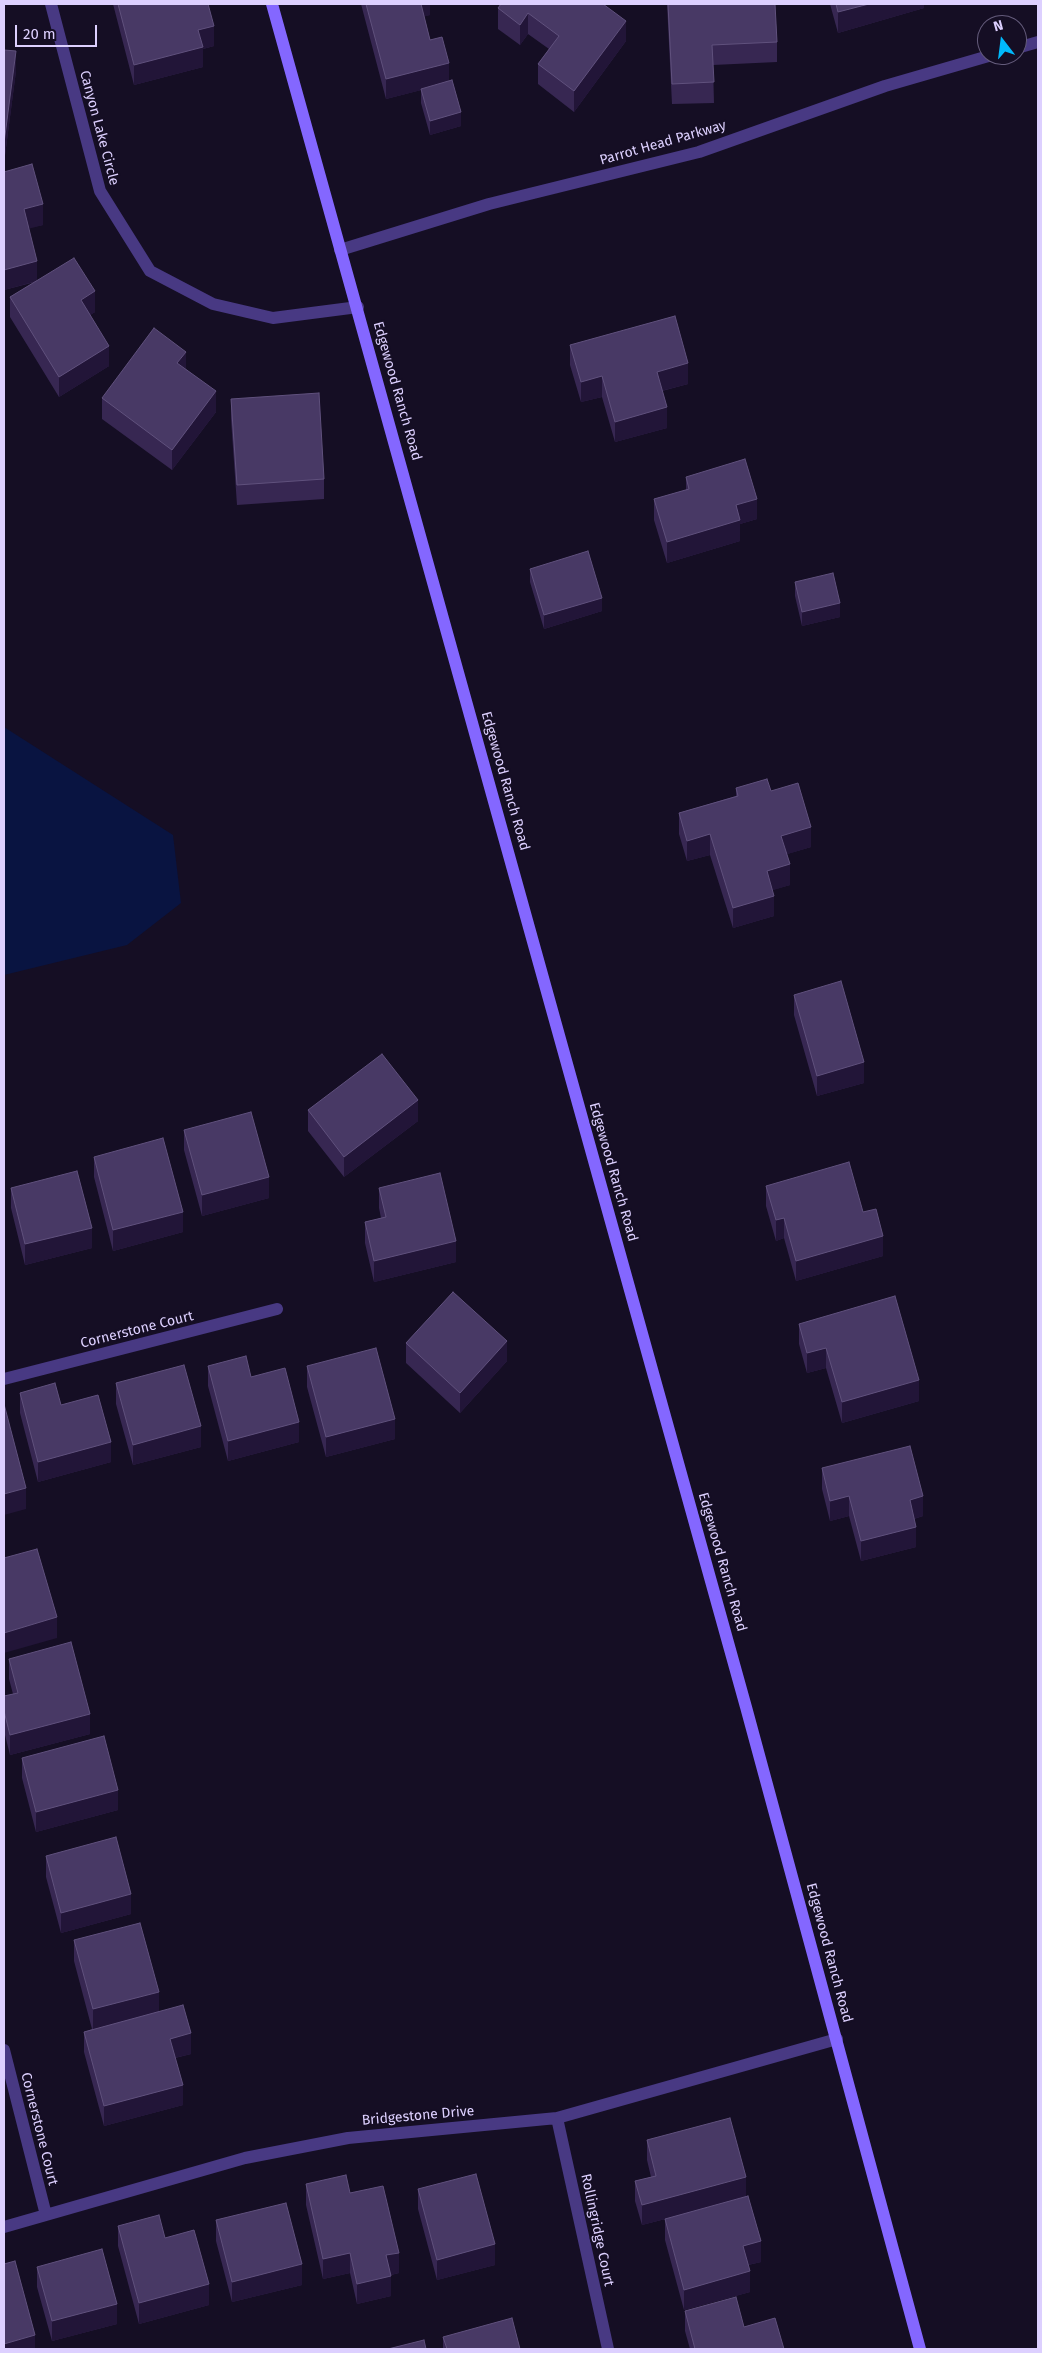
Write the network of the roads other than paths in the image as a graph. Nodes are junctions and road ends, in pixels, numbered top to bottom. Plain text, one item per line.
1 (51, 4) edge
2 (272, 4) edge
3 (977, 59) edge
4 (340, 250) junction
5 (358, 307) junction
6 (277, 1309) dead end
7 (4, 1379) edge
8 (837, 2039) junction
9 (4, 2050) edge
10 (557, 2118) junction
11 (46, 2215) junction
12 (4, 2227) edge
13 (608, 2349) edge
14 (920, 2349) edge

1 - 5 street, Canyon Lake Circle
2 - 4 street, Edgewood Ranch Road
3 - 4 street, Parrot Head Parkway
4 - 5 street, Edgewood Ranch Road
5 - 8 street, Edgewood Ranch Road
6 - 7 street, Cornerstone Court
8 - 10 street, Bridgestone Drive
8 - 14 street, Edgewood Ranch Road
9 - 11 street, Cornerstone Court
10 - 11 street, Bridgestone Drive
10 - 13 street, Rollingridge Court
11 - 12 street, Bridgestone Drive

